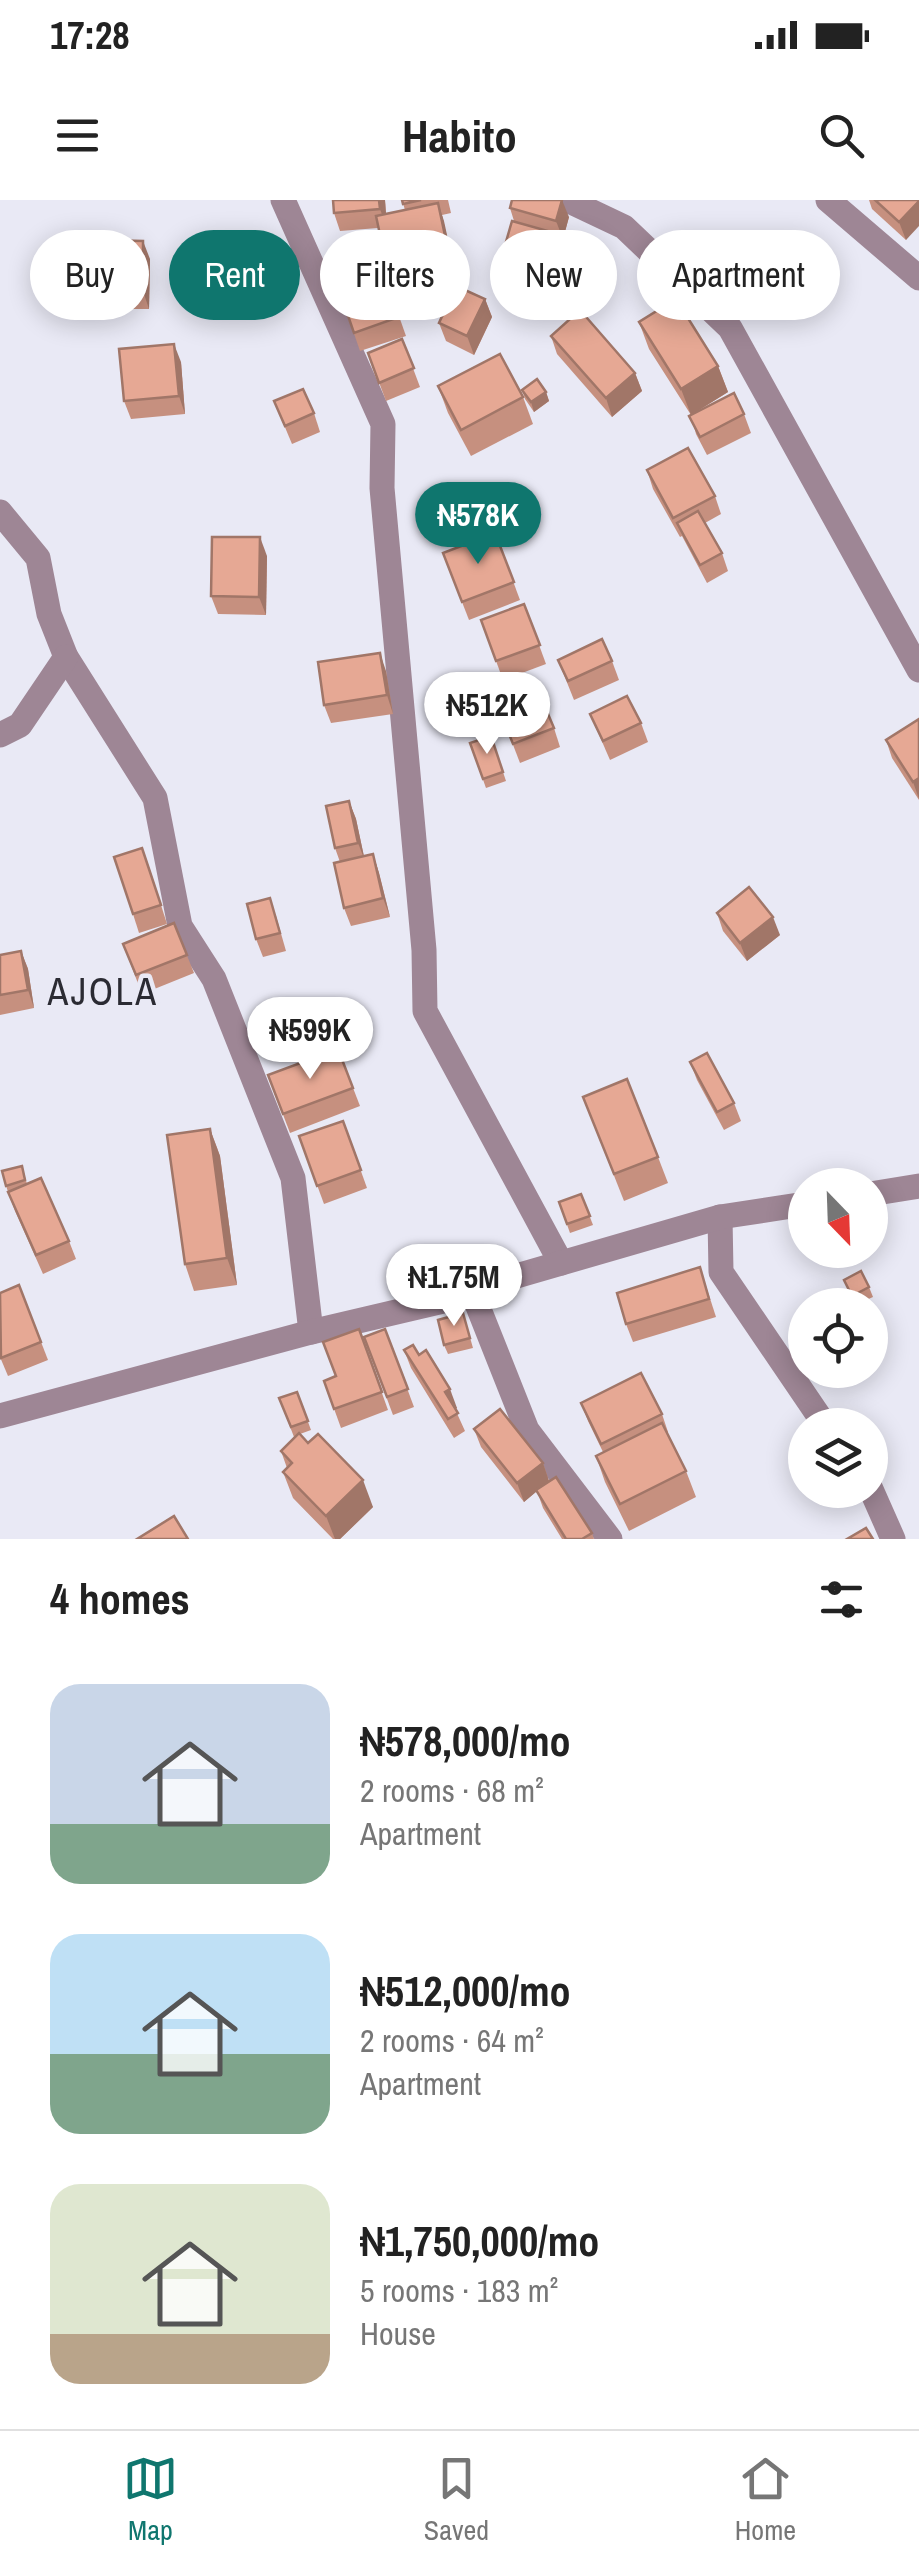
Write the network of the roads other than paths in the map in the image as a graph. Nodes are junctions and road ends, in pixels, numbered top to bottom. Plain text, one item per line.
1 (284, 200) edge
2 (566, 200) edge
3 (828, 200) edge
4 (919, 278) edge
5 (0, 512) edge
6 (66, 657) junction
7 (919, 670) edge
8 (0, 735) edge
9 (919, 1186) edge
10 (888, 1191) edge
11 (788, 1207) edge
12 (720, 1218) junction
13 (562, 1263) junction
14 (473, 1294) junction
15 (311, 1332) junction
16 (813, 1408) edge
17 (0, 1416) edge
18 (879, 1508) edge
19 (610, 1539) edge
20 (893, 1539) edge

1 - 13 street
2 - 7 street
3 - 4 street
5 - 6 street
6 - 8 street
6 - 15 street
9 - 10 street
11 - 12 street
12 - 13 street
12 - 16 street
13 - 14 street
14 - 15 street
14 - 19 street
15 - 17 street
18 - 20 street

